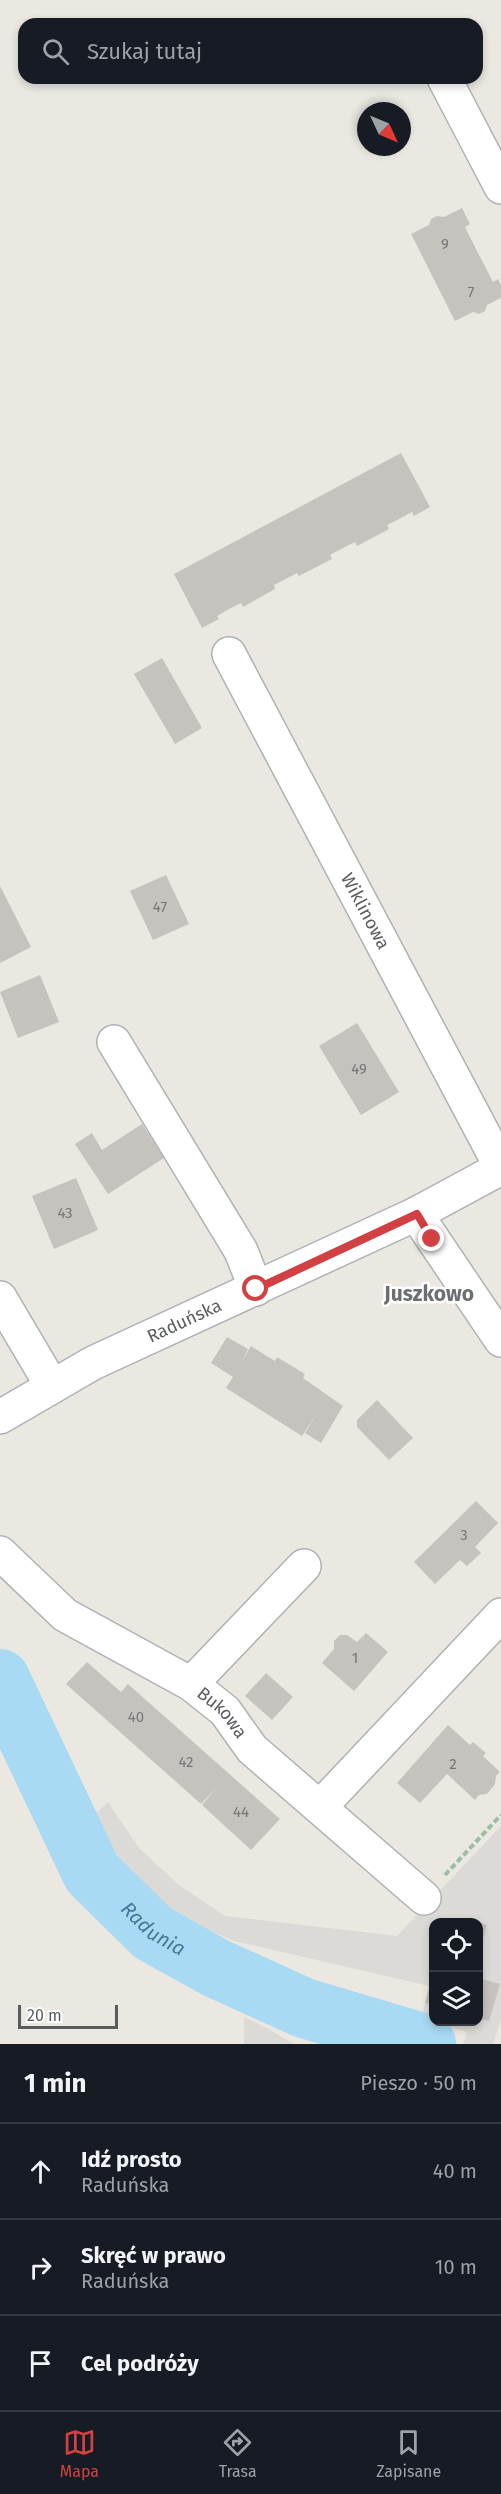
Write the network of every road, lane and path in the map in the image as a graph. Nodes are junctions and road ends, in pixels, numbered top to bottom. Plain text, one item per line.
1 (447, 84) edge
2 (501, 187) edge
3 (229, 654) dead end
4 (114, 1042) dead end
5 (501, 1168) edge
6 (417, 1214) junction
7 (256, 1289) junction
8 (0, 1298) edge
9 (501, 1340) edge
10 (52, 1386) junction
11 (0, 1417) edge
12 (0, 1552) edge
13 (304, 1566) dead end
14 (501, 1615) edge
15 (191, 1684) junction
16 (321, 1806) junction
17 (501, 1815) edge
18 (424, 1898) joint

1 - 2 street
3 - 5 street, Wiklinowa
4 - 7 street
5 - 6 street, Raduńska
6 - 7 street, Raduńska
6 - 9 street
7 - 10 street, Raduńska
8 - 10 street
10 - 11 street, Raduńska
12 - 15 street, Bukowa
13 - 15 street
14 - 16 street
15 - 16 street, Bukowa
16 - 18 street, Bukowa
17 - 18 path

